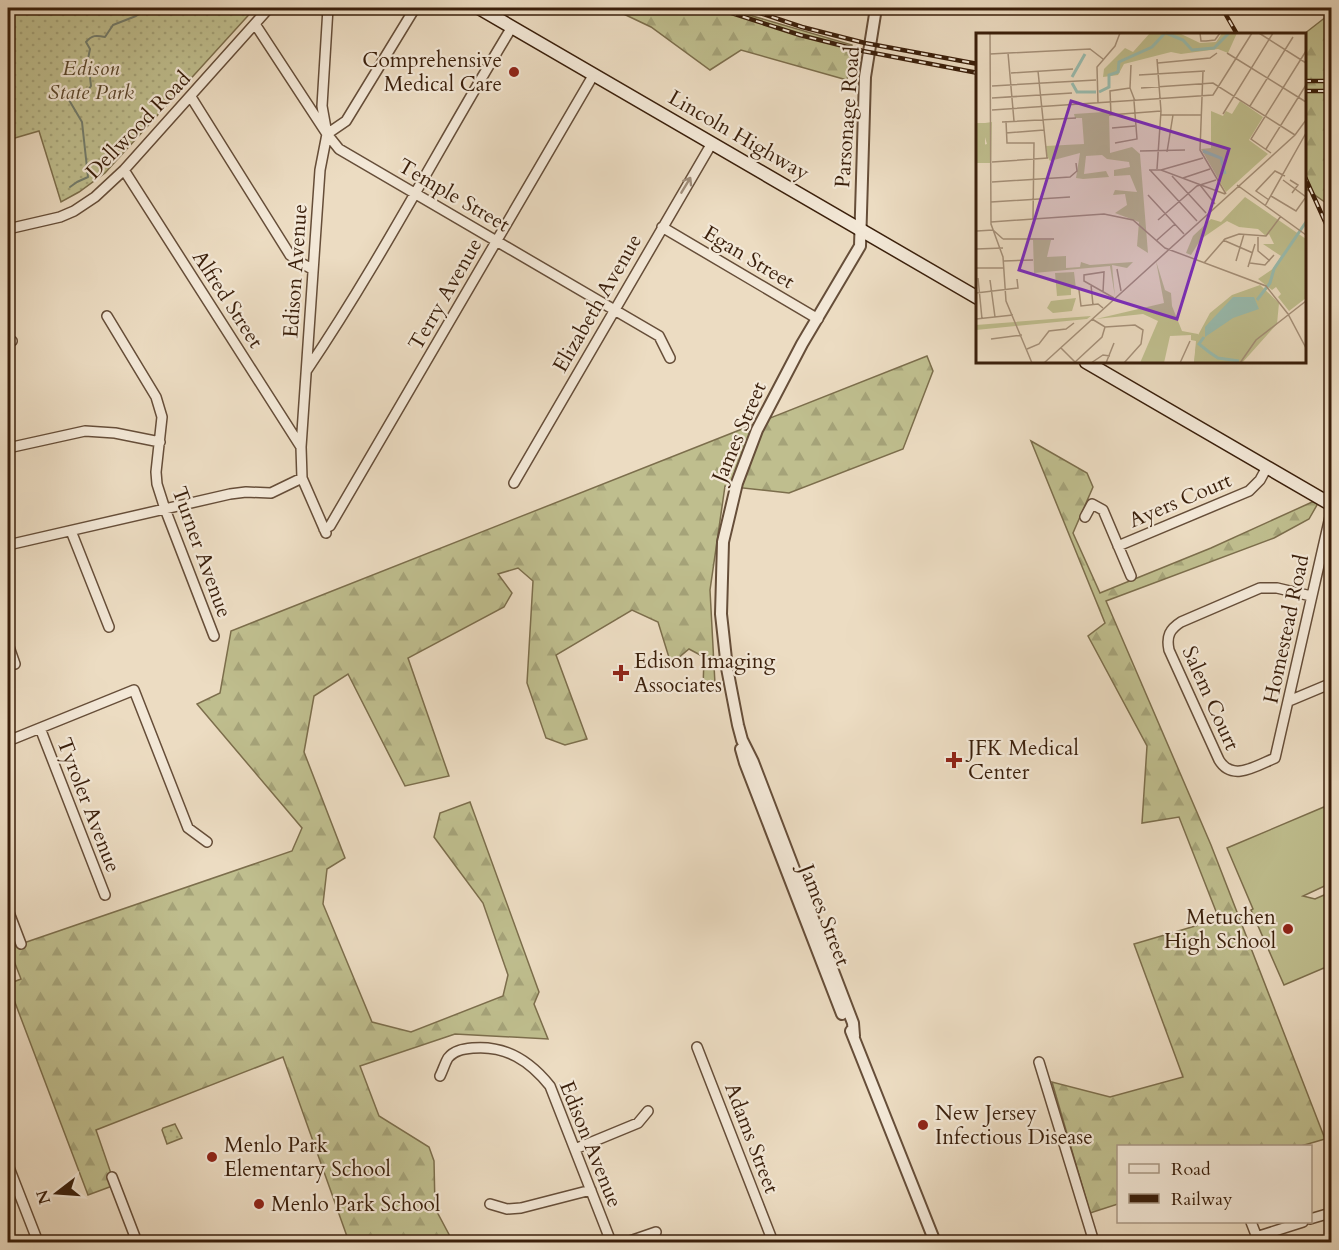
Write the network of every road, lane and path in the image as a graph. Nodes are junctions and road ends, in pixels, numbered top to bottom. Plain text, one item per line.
1 (269, 8) edge
2 (328, 8) edge
3 (415, 8) edge
4 (479, 8) edge
5 (876, 8) edge
6 (255, 24) junction
7 (512, 27) junction
8 (594, 74) junction
9 (191, 97) junction
10 (327, 134) junction
11 (712, 143) junction
12 (124, 170) junction
13 (416, 194) junction
14 (662, 227) junction
15 (8, 230) edge
16 (862, 230) junction
17 (497, 241) junction
18 (312, 269) junction
19 (976, 297) edge
20 (614, 309) junction
21 (106, 316) dead end
22 (818, 319) junction
23 (670, 358) dead end
24 (1088, 363) edge
25 (307, 370) junction
26 (160, 442) junction
27 (302, 447) junction
28 (8, 448) edge
29 (1265, 466) junction
30 (302, 478) junction
31 (514, 483) dead end
32 (1332, 506) edge
33 (165, 509) junction
34 (1084, 517) dead end
35 (71, 531) junction
36 (325, 531) joint
37 (8, 544) edge
38 (1118, 546) junction
39 (1131, 576) dead end
40 (1311, 596) junction
41 (109, 627) dead end
42 (214, 636) dead end
43 (8, 644) edge
44 (15, 664) dead end
45 (1332, 683) edge
46 (1288, 701) junction
47 (40, 728) junction
48 (8, 741) edge
49 (1275, 758) joint
50 (207, 842) dead end
51 (105, 895) dead end
52 (8, 910) edge
53 (12, 932) edge
54 (21, 944) dead end
55 (697, 1047) dead end
56 (1039, 1062) dead end
57 (440, 1076) dead end
58 (648, 1111) dead end
59 (575, 1149) junction
60 (8, 1165) edge
61 (112, 1177) dead end
62 (591, 1190) junction
63 (490, 1204) dead end
64 (1327, 1214) dead end
65 (1312, 1219) edge
66 (1252, 1223) edge
67 (1299, 1223) edge
68 (656, 1232) dead end
69 (1257, 1240) edge
70 (38, 1242) edge
71 (137, 1242) edge
72 (611, 1242) edge
73 (627, 1242) edge
74 (773, 1242) edge
75 (935, 1242) edge
76 (1094, 1242) edge

1 - 6 street, Dellwood Road
2 - 10 street, Edison Avenue
3 - 10 street
4 - 7 main road, Lincoln Highway
5 - 16 street, Parsonage Road
6 - 9 street, Dellwood Road
6 - 10 street, Temple Street
7 - 8 main road, Lincoln Highway
7 - 13 street
8 - 11 main road, Lincoln Highway
8 - 17 street, Terry Avenue
9 - 12 street, Dellwood Road
9 - 18 street
10 - 13 street, Temple Street
10 - 18 street, Edison Avenue
14 -> 11 street, Elizabeth Avenue
11 - 16 main road, Lincoln Highway
12 - 15 street, Dellwood Road
12 - 27 street, Alfred Street
13 - 17 street, Temple Street
13 - 25 street
14 - 20 street, Elizabeth Avenue
14 - 22 street, Egan Street
16 - 19 main road, Lincoln Highway
16 - 22 street, James Street
17 - 20 street, Temple Street
17 - 36 street, Terry Avenue
18 - 25 street, Edison Avenue
20 - 23 street, Temple Street
20 - 31 street, Elizabeth Avenue
21 - 26 street, Turner Avenue
22 - 75 street, James Street
24 - 29 main road
25 - 27 street, Edison Avenue
26 - 28 street
26 - 33 street, Turner Avenue
27 - 30 street, Edison Avenue
29 - 32 main road
29 - 38 street, Ayers Court
30 - 33 street
30 - 36 street, Edison Avenue
32 - 40 street, Homestead Road
33 - 35 street
33 - 42 street, Turner Avenue
34 - 38 street, Ayers Court
35 - 37 street
35 - 41 street
38 - 39 street, Ayers Court
40 - 46 street, Homestead Road
40 - 49 street, Salem Court
43 - 44 street
45 - 46 street
46 - 49 street, Homestead Road
47 - 48 street
47 - 50 street
47 - 51 street, Tyroler Avenue
52 - 53 street
53 - 54 street
55 - 74 street, Adams Street
56 - 76 street
57 - 59 street, Edison Avenue
58 - 59 street
59 - 62 street, Edison Avenue
60 - 70 street
61 - 71 street
62 - 63 street
62 - 72 street, Edison Avenue
64 - 65 street
66 - 69 street
67 - 69 street
68 - 73 street

